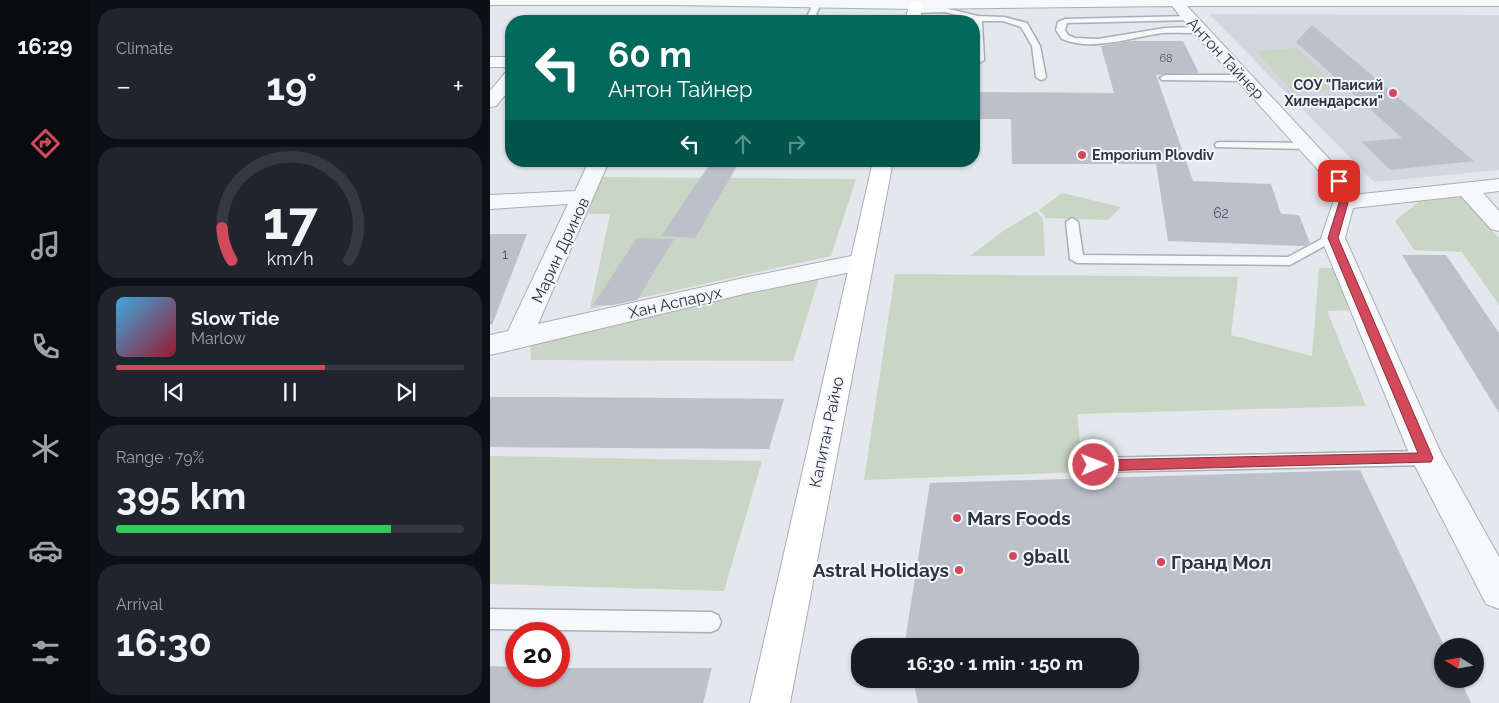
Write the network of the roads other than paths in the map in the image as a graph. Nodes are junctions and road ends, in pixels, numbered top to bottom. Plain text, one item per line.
1 (490, 1) edge
2 (1175, 1) edge
3 (1374, 1) edge
4 (1499, 2) edge
5 (817, 4) junction
6 (674, 5) edge
7 (914, 9) edge
8 (812, 15) edge
9 (966, 15) edge
10 (980, 18) edge
11 (1194, 24) junction
12 (490, 62) edge
13 (505, 62) edge
14 (1041, 78) dead end
15 (1166, 78) dead end
16 (1244, 78) junction
17 (505, 84) edge
18 (490, 102) edge
19 (1220, 145) dead end
20 (1308, 146) junction
21 (596, 167) edge
22 (882, 167) edge
23 (1499, 185) edge
24 (1467, 189) junction
25 (584, 196) junction
26 (490, 202) edge
27 (1344, 203) junction
28 (1496, 217) edge
29 (1072, 222) dead end
30 (1333, 238) junction
31 (861, 262) junction
32 (519, 338) junction
33 (490, 345) edge
34 (1427, 458) junction
35 (1094, 465) dead end
36 (1499, 592) edge
37 (490, 619) edge
38 (711, 622) dead end
39 (770, 703) edge

1 - 6 street
2 - 3 street
2 - 7 street
2 - 11 street, Антон Тайнер
3 - 4 street
5 - 6 street
5 - 7 street
5 - 8 lane
7 - 9 lane
10 - 14 lane
11 - 11 lane
11 - 16 street, Антон Тайнер
12 - 13 street
15 - 16 lane
16 - 20 street, Антон Тайнер
17 - 18 street
19 - 20 lane
20 - 27 street, Антон Тайнер
21 - 25 street, Марин Дринов
22 - 31 street, Капитан Райчо
23 - 24 street
24 - 27 street
24 - 28 street
25 - 26 street
25 - 32 street, Марин Дринов
27 - 30 street
29 - 30 lane
30 - 34 street
31 - 32 street, Хан Аспарух
31 - 39 street, Капитан Райчо
32 - 33 street, Хан Аспарух
34 - 35 lane
34 - 36 street
37 - 38 lane

